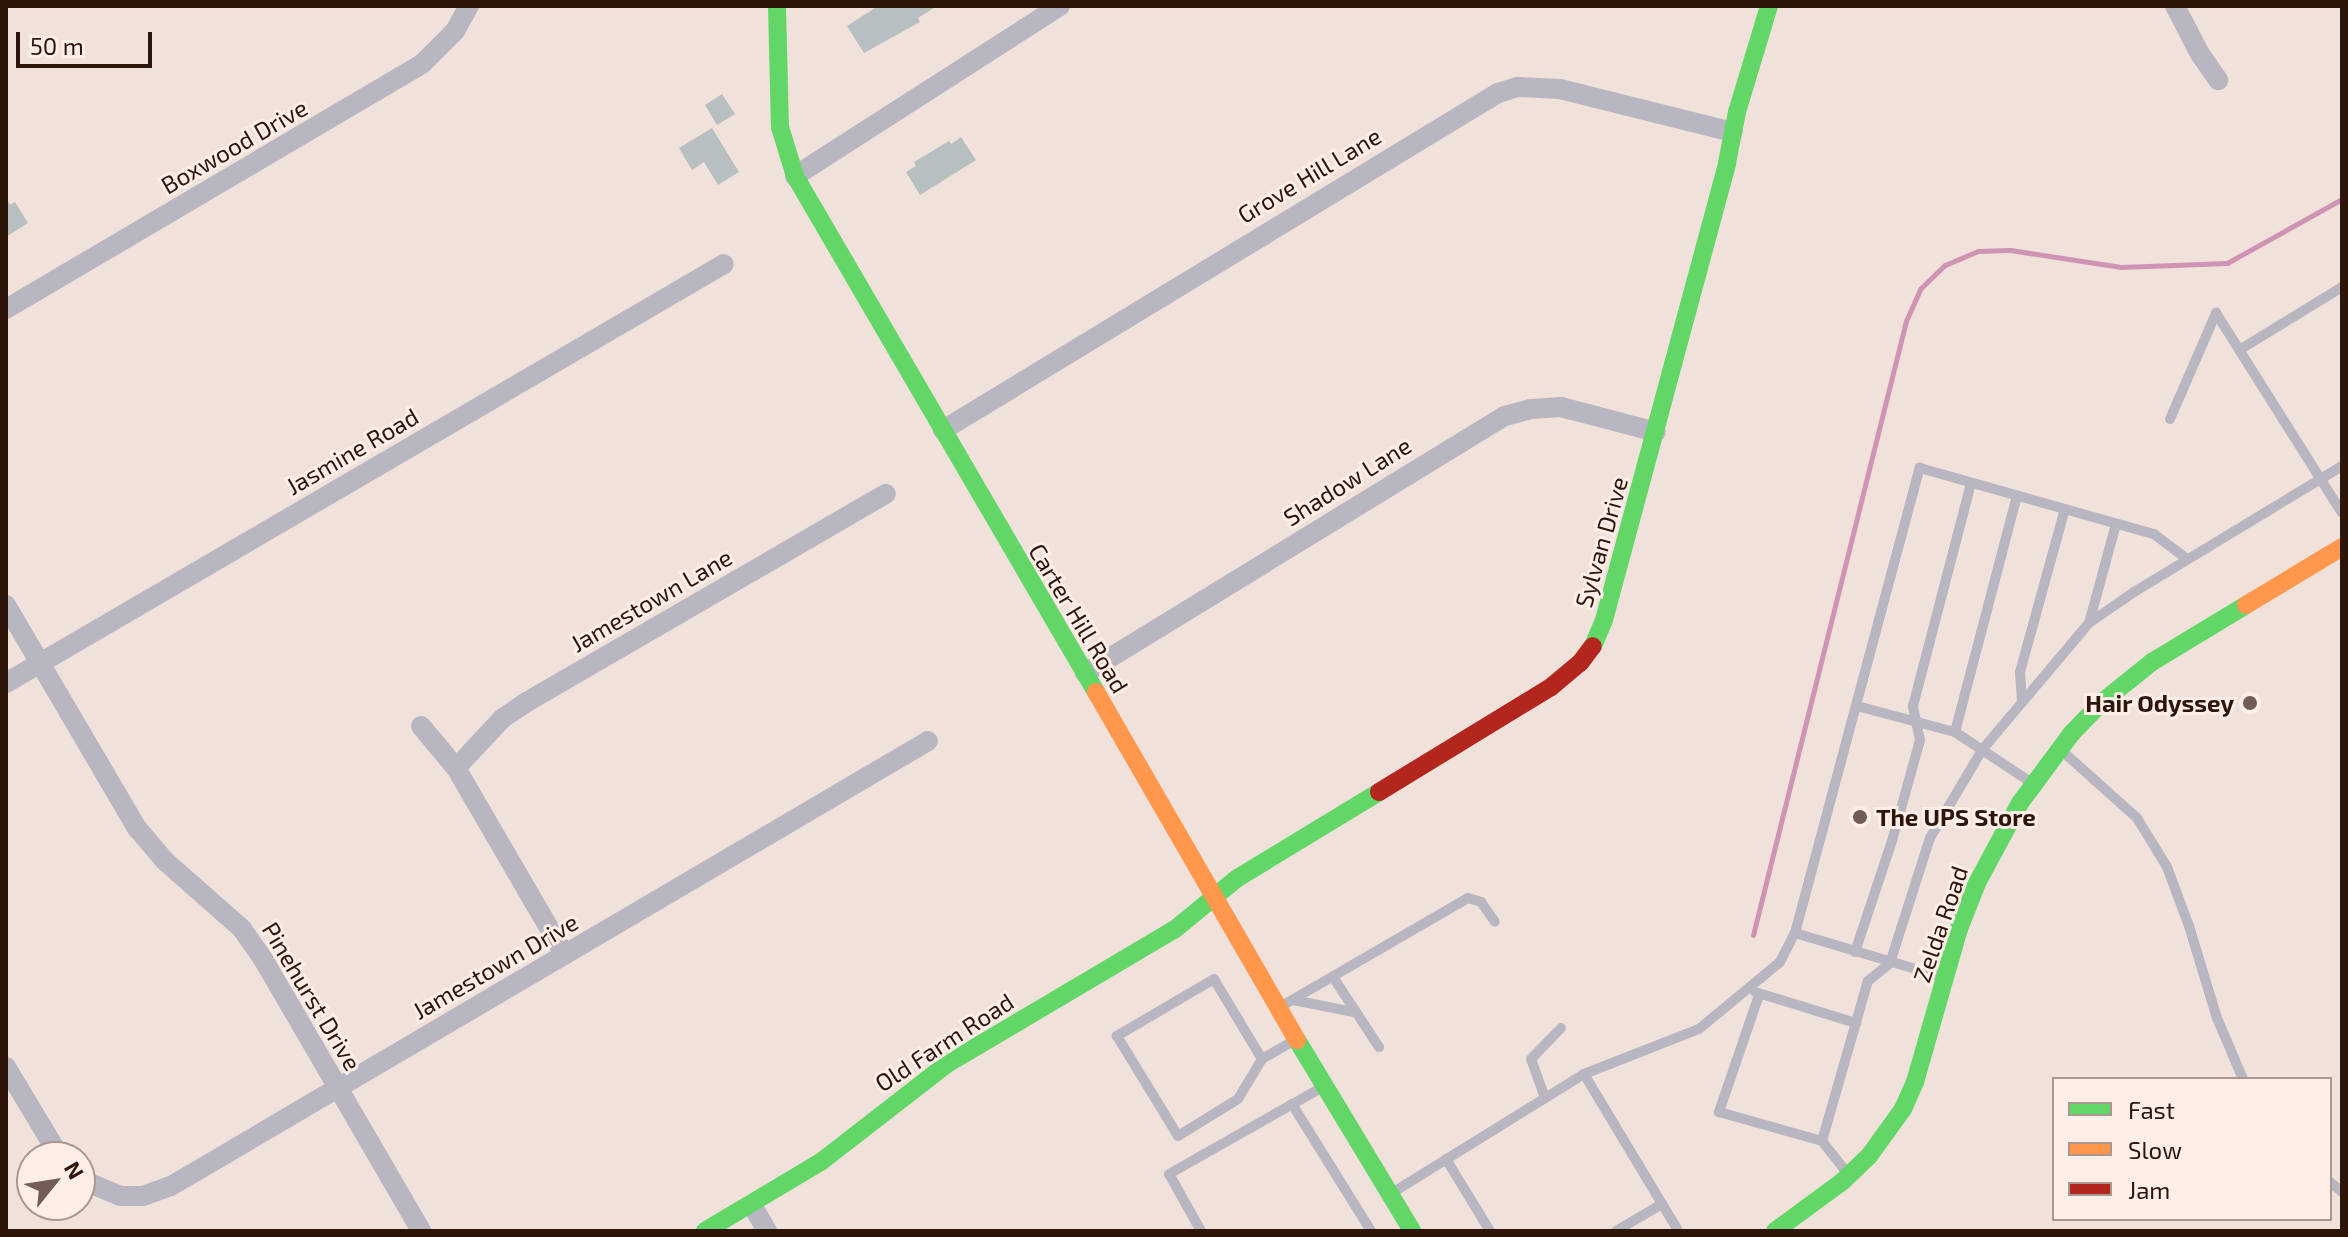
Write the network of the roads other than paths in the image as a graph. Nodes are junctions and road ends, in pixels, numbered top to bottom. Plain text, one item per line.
1 (469, 6) edge
2 (777, 6) edge
3 (1060, 6) edge
4 (1769, 6) edge
5 (2175, 6) edge
6 (2218, 80) dead end
7 (1733, 132) junction
8 (795, 176) junction
9 (724, 264) dead end
10 (2342, 287) edge
11 (6, 309) edge
12 (2241, 349) junction
13 (2170, 419) dead end
14 (943, 430) junction
15 (1656, 432) junction
16 (2342, 466) edge
17 (2321, 478) junction
18 (1971, 483) junction
19 (886, 494) dead end
20 (2017, 496) junction
21 (2065, 509) junction
22 (2342, 513) edge
23 (2116, 524) junction
24 (2342, 547) edge
25 (2187, 559) junction
26 (6, 605) edge
27 (2089, 623) junction
28 (40, 663) junction
29 (1085, 673) junction
30 (6, 683) edge
31 (2022, 701) junction
32 (1857, 706) junction
33 (1916, 725) junction
34 (421, 726) dead end
35 (1955, 732) junction
36 (928, 741) dead end
37 (2059, 749) junction
38 (1982, 750) junction
39 (456, 768) junction
40 (2033, 783) junction
41 (1215, 900) junction
42 (1495, 922) dead end
43 (1795, 933) junction
44 (1855, 952) junction
45 (565, 955) junction
46 (1890, 963) junction
47 (1333, 977) junction
48 (1945, 978) junction
49 (1754, 991) junction
50 (1285, 1004) junction
51 (1353, 1012) junction
52 (1856, 1023) junction
53 (1561, 1028) dead end
54 (1296, 1039) junction
55 (1379, 1047) dead end
56 (1262, 1059) junction
57 (6, 1067) edge
58 (1584, 1074) junction
59 (2242, 1077) edge
60 (1324, 1086) junction
61 (338, 1088) junction
62 (1545, 1098) junction
63 (1292, 1104) junction
64 (50, 1141) edge
65 (1822, 1141) junction
66 (1446, 1159) junction
67 (1849, 1175) junction
68 (96, 1186) edge
69 (1390, 1194) junction
70 (1662, 1204) junction
71 (752, 1205) junction
72 (1406, 1227) edge
73 (1676, 1230) edge
74 (421, 1231) edge
75 (705, 1231) edge
76 (767, 1231) edge
77 (1201, 1231) edge
78 (1371, 1231) edge
79 (1490, 1231) edge
80 (1616, 1231) edge
81 (1775, 1231) edge

1 - 11 street, Boxwood Drive
2 - 8 main road, Carter Hill Road
3 - 8 street
4 - 7 main road, Sylvan Drive
5 - 6 street
7 - 14 street, Grove Hill Lane
7 - 15 main road, Sylvan Drive
8 - 14 main road, Carter Hill Road
9 - 28 street, Jasmine Road
10 - 12 lane
12 - 13 lane
12 - 17 lane
14 - 29 main road, Carter Hill Road
15 - 29 street, Shadow Lane
15 - 41 main road, Sylvan Drive
16 - 17 lane
17 - 22 lane
17 - 25 lane
18 - 20 lane
18 - 32 lane
18 - 33 lane
19 - 39 street, Jamestown Lane
20 - 21 lane
20 - 35 lane
21 - 23 lane
21 - 31 lane
23 - 25 lane
23 - 27 lane
24 - 37 main road, Zelda Road
25 - 27 lane
26 - 28 street, Pinehurst Drive
27 - 31 lane
28 - 30 street, Jasmine Road
28 - 61 street, Pinehurst Drive
29 - 41 main road, Carter Hill Road
31 - 38 lane
32 - 33 lane
32 - 43 lane
33 - 35 lane
33 - 44 lane
34 - 39 street
35 - 38 lane
36 - 45 street, Jamestown Drive
37 - 40 main road, Zelda Road
37 - 59 lane
38 - 40 lane
38 - 46 lane
39 - 45 street
40 - 48 main road, Zelda Road
41 - 50 main road, Carter Hill Road
41 - 71 main road, Old Farm Road
42 - 47 lane
43 - 44 lane
43 - 49 lane
44 - 46 lane
45 - 61 street, Jamestown Drive
46 - 48 lane
46 - 52 lane
47 - 50 lane
47 - 51 lane
48 - 67 main road, Zelda Road
49 - 52 lane
49 - 58 lane
49 - 65 lane
50 - 51 lane
50 - 54 main road, Carter Hill Road
51 - 55 lane
52 - 65 lane
53 - 62 lane
54 - 56 lane
54 - 60 main road, Carter Hill Road
56 - 56 lane
57 - 64 street
58 - 62 lane
58 - 70 lane
60 - 63 lane
60 - 69 main road, Carter Hill Road
61 - 68 street, Jamestown Drive
61 - 74 street, Pinehurst Drive
62 - 66 lane
63 - 77 lane
63 - 78 lane
65 - 67 lane
66 - 69 lane
66 - 79 lane
67 - 81 main road, Zelda Road
69 - 72 main road, Carter Hill Road
70 - 73 lane
70 - 80 lane
71 - 75 main road, Old Farm Road
71 - 76 street

